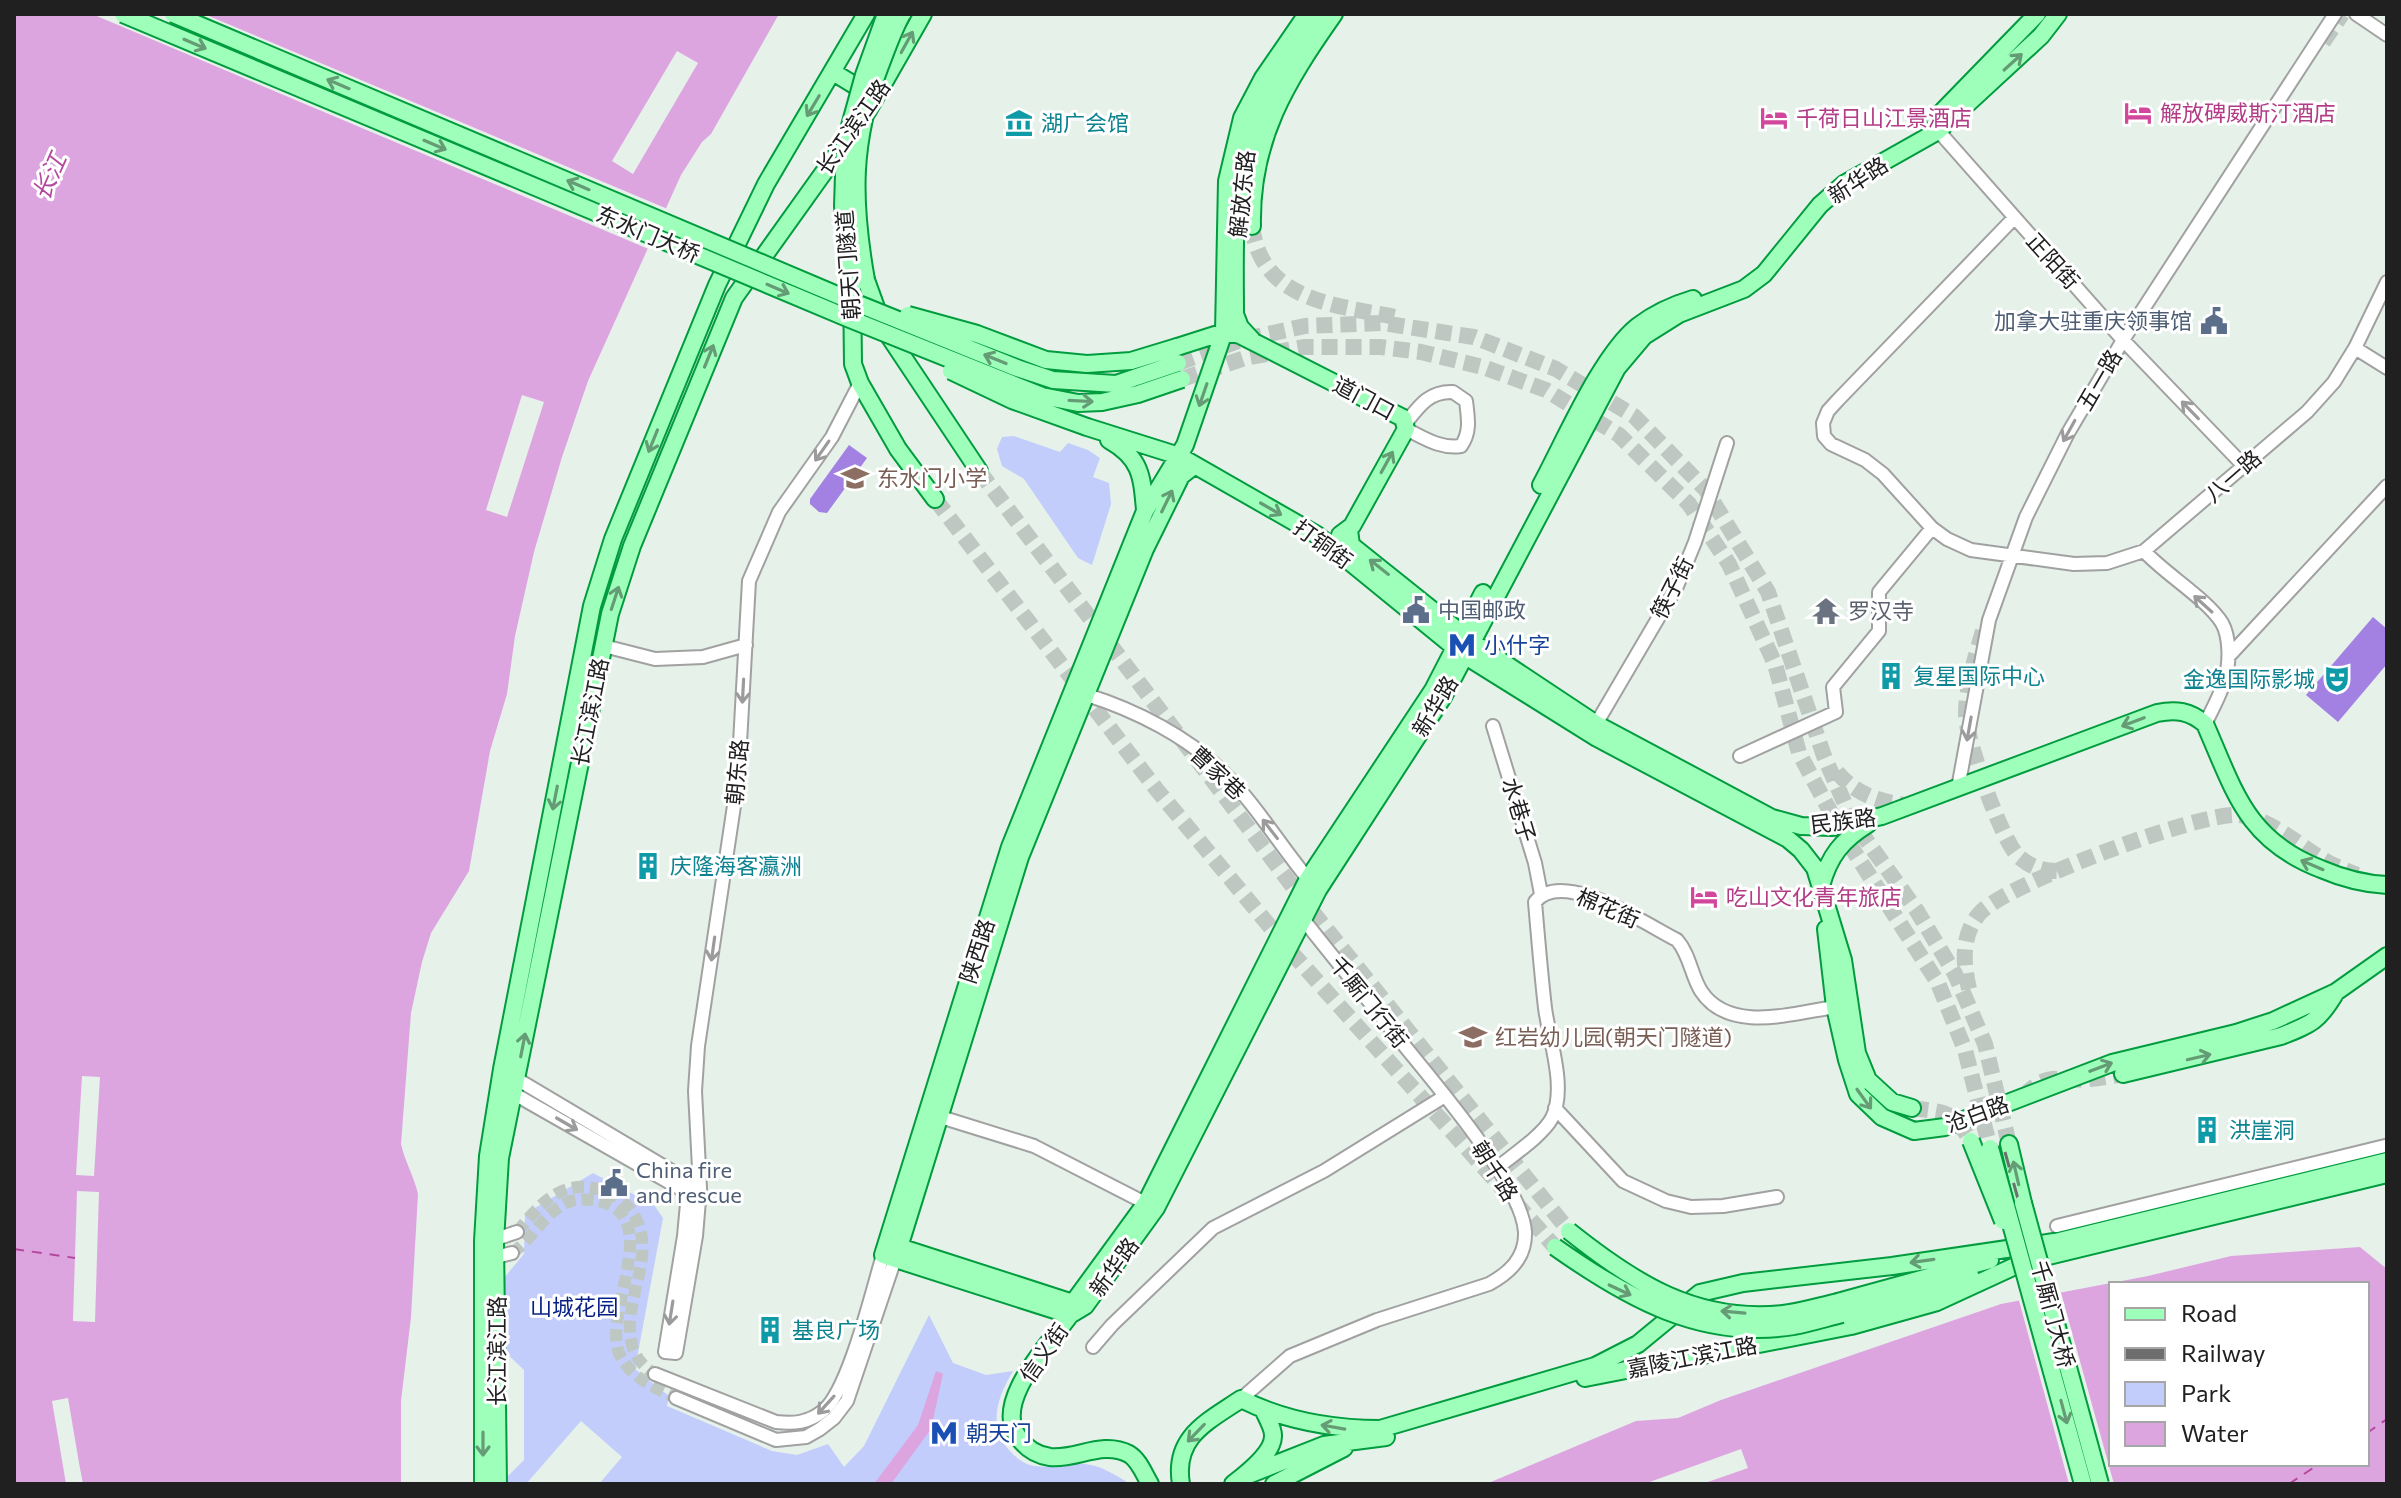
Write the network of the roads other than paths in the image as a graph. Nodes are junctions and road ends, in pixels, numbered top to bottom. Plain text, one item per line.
1 (123, 14) edge
2 (173, 14) edge
3 (866, 14) edge
4 (886, 14) edge
5 (902, 14) edge
6 (923, 14) edge
7 (1307, 14) edge
8 (1321, 14) edge
9 (1334, 14) edge
10 (2058, 14) edge
11 (2335, 14) edge
12 (2356, 14) edge
13 (2029, 17) edge
14 (2387, 35) edge
15 (833, 72) junction
16 (876, 99) junction
17 (1934, 127) junction
18 (2014, 218) junction
19 (1252, 226) tunnel mouth
20 (859, 282) junction
21 (2387, 282) edge
22 (853, 311) junction
23 (1224, 332) junction
24 (2123, 340) junction
25 (1253, 341) junction
26 (2355, 348) junction
27 (1179, 363) junction
28 (2387, 368) edge
29 (860, 383) junction
30 (1406, 426) junction
31 (1727, 443) dead end
32 (1127, 445) junction
33 (1179, 456) junction
34 (1195, 465) junction
35 (2244, 466) junction
36 (979, 471) tunnel mouth
37 (2387, 486) edge
38 (935, 499) tunnel mouth
39 (1145, 511) junction
40 (1932, 528) junction
41 (1349, 530) junction
42 (1317, 535) junction
43 (2144, 551) junction
44 (2011, 555) junction
45 (1463, 644) junction
46 (746, 645) junction
47 (604, 646) junction
48 (2229, 656) junction
49 (1087, 695) junction
50 (1596, 724) junction
51 (2205, 724) junction
52 (1493, 726) dead end
53 (1740, 756) dead end
54 (1958, 788) junction
55 (1882, 816) junction
56 (1313, 884) junction
57 (2387, 885) edge
58 (1821, 887) junction
59 (1541, 894) junction
60 (1298, 913) junction
61 (2387, 956) edge
62 (2336, 992) junction
63 (1835, 1007) junction
64 (2123, 1074) tunnel mouth
65 (508, 1082) junction
66 (1445, 1096) junction
67 (1555, 1108) junction
68 (1912, 1108) tunnel mouth
69 (932, 1114) junction
70 (1971, 1141) tunnel mouth
71 (2009, 1144) tunnel mouth
72 (1990, 1148) tunnel mouth
73 (2386, 1154) edge
74 (1497, 1168) junction
75 (2387, 1174) edge
76 (694, 1190) junction
77 (1777, 1197) dead end
78 (1151, 1205) junction
79 (1569, 1231) tunnel mouth
80 (517, 1232) tunnel mouth
81 (2056, 1234) junction
82 (1555, 1247) tunnel mouth
83 (494, 1251) junction
84 (891, 1251) junction
85 (2025, 1264) junction
86 (1071, 1309) junction
87 (1638, 1344) junction
88 (1093, 1347) dead end
89 (1656, 1363) junction
90 (655, 1374) tunnel mouth
91 (676, 1398) tunnel mouth
92 (1254, 1405) junction
93 (1355, 1443) junction
94 (1238, 1481) edge
95 (483, 1484) edge
96 (498, 1484) edge
97 (1150, 1484) edge
98 (1181, 1484) edge
99 (1274, 1484) edge
100 (2083, 1484) edge
101 (2100, 1484) edge

1 -> 22 main road, 东水门大桥, bridge
22 -> 2 main road, 东水门大桥, bridge
3 - 15 main road, 长江滨江路
4 - 20 main road, 朝天门隧道, bridge
5 - 20 main road, 朝天门隧道, bridge
16 -> 6 main road, 长江滨江路
7 - 23 main road, 解放东路
8 - 25 main road, 解放东路
9 - 19 main road
17 -> 10 main road, 新华路
11 - 24 street, 五一路
12 - 14 street
13 - 17 main road, 新华路
15 - 16 main road
15 -> 65 main road, 长江滨江路
47 -> 16 main road, 长江滨江路
17 - 18 street, 正阳街
17 - 45 main road, 新华路
18 - 24 street, 正阳街
18 - 40 street, 八一路
20 - 29 main road, 朝天门隧道
20 - 36 main road, 朝天门隧道
21 - 26 street, 八一路
27 -> 22 main road, bridge
22 - 27 main road, 东水门大桥, bridge
22 - 32 main road, 打铜街, bridge
23 - 25 main road, 道门口
23 - 27 main road
23 -> 33 main road, 陕西路
35 -> 24 street, 正阳街
24 -> 44 street, 五一路
25 - 30 main road, 道门口
26 - 28 street
26 - 35 street, 八一路
29 - 38 main road, 朝天门隧道
29 -> 46 street, 朝东路
30 - 30 street
41 -> 30 main road, 道门口
31 - 50 street, 筷子街
32 - 33 main road, 打铜街
32 - 39 main road
33 - 34 main road, 打铜街
33 - 39 main road, 陕西路
34 -> 42 main road, 打铜街
49 -> 34 main road, 陕西路
35 - 43 street, 八一路
37 - 48 street
39 - 69 main road, 陕西路
40 - 44 street, 八一路
40 - 53 street
41 - 42 main road
45 -> 41 main road, 打铜街
42 - 45 main road, 打铜街
43 - 44 street, 八一路
48 -> 43 street
44 -> 54 street, 五一路
45 - 50 main road, 民族路
45 - 56 main road, 新华路
45 - 58 main road, 民族路
46 - 47 street
46 -> 76 street, 朝东路
65 -> 47 main road, 长江滨江路
48 - 51 street
56 -> 49 street, 曹家巷
49 - 69 main road, 陕西路
50 - 55 main road, 民族路
51 -> 54 main road, 民族路
57 -> 51 main road
52 - 59 street, 水巷子
54 - 55 main road, 民族路
55 - 58 main road, 沧白路
56 - 60 main road, 新华路
58 - 63 main road, 沧白路
58 - 68 main road
59 - 63 street, 棉花街
59 - 67 street
60 - 66 street, 千厮门行街
60 - 78 main road, 新华路
61 - 62 main road, 沧白路
63 -> 62 main road, 沧白路
64 -> 62 main road
65 - 76 street
65 - 83 main road, 长江滨江路
66 - 74 street, 朝千路
66 - 88 street
67 - 74 street
67 - 77 street
69 - 78 street
69 - 84 main road, 陕西路
70 - 85 main road, bridge
101 -> 71 main road, 千厮门大桥, bridge
72 - 85 main road, 千厮门大桥, bridge
73 - 81 main road, 嘉陵江滨江路
74 - 92 street, 朝千路
75 - 85 main road, 嘉陵江滨江路
76 -> 76 street, 朝东路
78 - 86 main road, 新华路
81 -> 79 main road, 嘉陵江滨江路, bridge
80 - 83 street
81 -> 87 main road, 嘉陵江滨江路, bridge
82 -> 85 main road, 嘉陵江滨江路, bridge
83 -> 95 main road, 长江滨江路
83 - 96 main road, 长江滨江路
84 - 86 main road, 新华路
84 -> 90 street, 陕西路
84 - 91 street, 陕西路
85 - 89 main road, 嘉陵江滨江路
85 -> 100 main road, 千厮门大桥, bridge
86 - 97 main road, 信义街
87 - 89 main road
87 -> 92 main road, 嘉陵江滨江路
89 - 93 main road, 嘉陵江滨江路
92 - 94 main road
92 -> 98 main road, 朝千路
93 - 94 main road
93 - 99 main road

